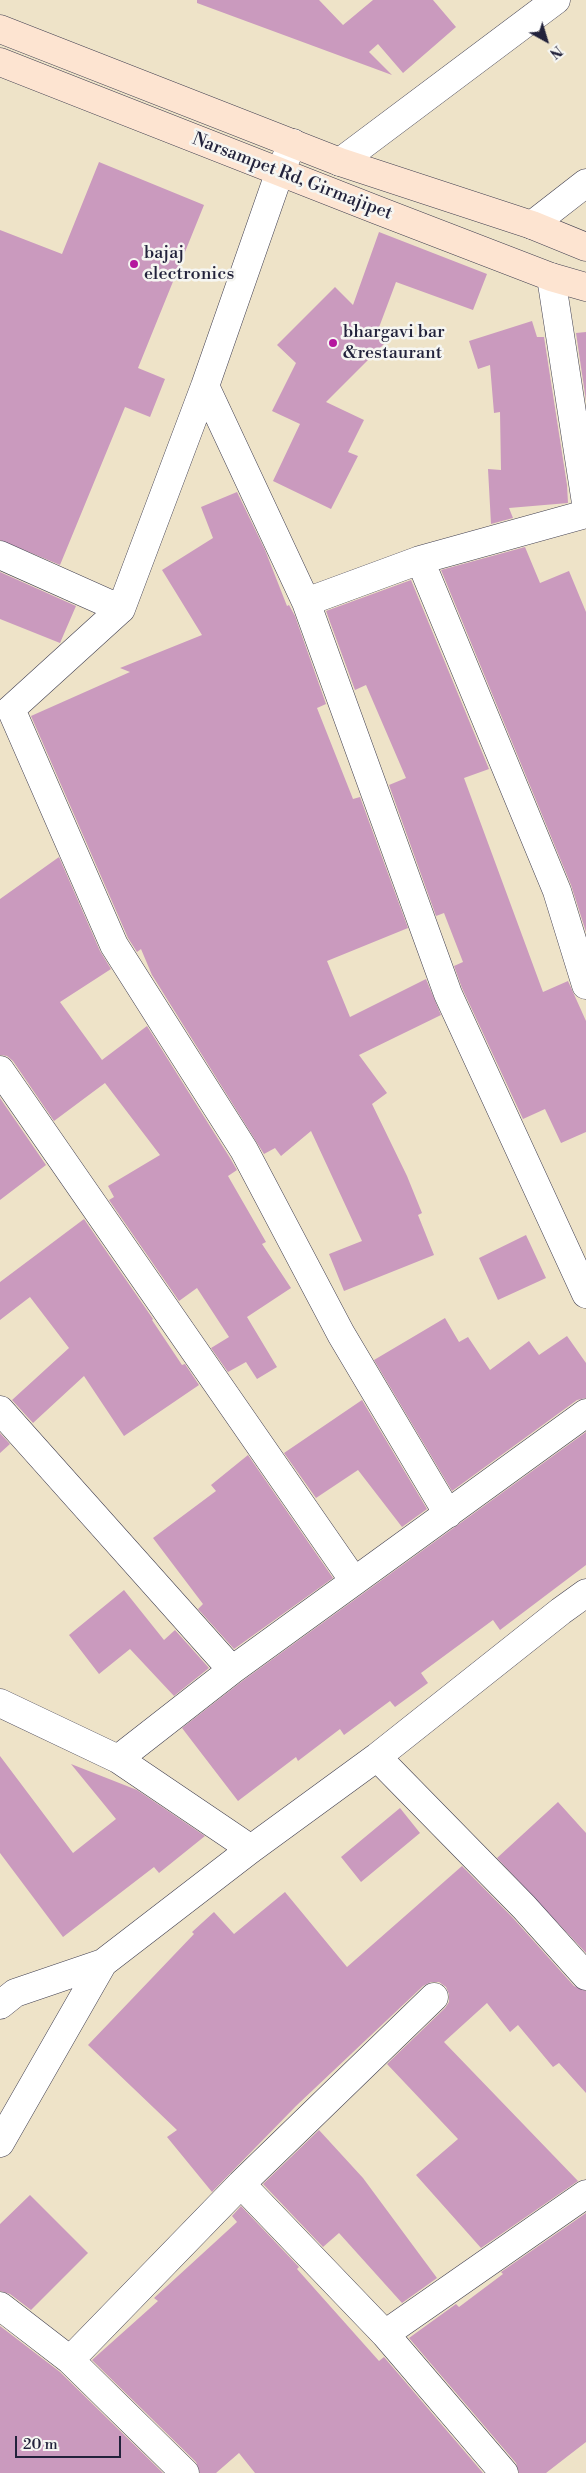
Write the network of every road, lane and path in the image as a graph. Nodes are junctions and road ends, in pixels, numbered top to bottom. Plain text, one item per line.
1 (556, 0) edge
2 (0, 29) edge
3 (0, 62) edge
4 (294, 143) junction
5 (340, 162) junction
6 (280, 171) junction
7 (586, 183) edge
8 (532, 225) junction
9 (586, 247) edge
10 (551, 276) junction
11 (586, 287) edge
12 (205, 386) junction
13 (586, 503) edge
14 (586, 514) edge
15 (0, 555) edge
16 (420, 560) junction
17 (306, 602) junction
18 (121, 609) junction
19 (5, 707) edge
20 (586, 984) edge
21 (0, 1070) edge
22 (586, 1294) edge
23 (0, 1410) edge
24 (586, 1413) edge
25 (448, 1514) junction
26 (354, 1581) junction
27 (586, 1593) edge
28 (232, 1670) junction
29 (0, 1703) edge
30 (377, 1757) junction
31 (118, 1758) junction
32 (251, 1849) junction
33 (103, 1963) junction
34 (586, 1976) edge
35 (434, 1997) dead end
36 (0, 2005) edge
37 (0, 2143) edge
38 (241, 2184) junction
39 (586, 2194) edge
40 (0, 2306) edge
41 (385, 2334) junction
42 (70, 2360) junction
43 (185, 2473) edge
44 (504, 2473) edge

1 - 5 street
2 - 4 main road, Narsampet Rd, Girmajipet
3 - 6 main road, Narsampet Rd, Girmajipet
4 - 5 main road, Narsampet Rd, Girmajipet
4 - 6 street
5 - 8 main road, Narsampet Rd, Girmajipet
6 - 10 main road, Narsampet Rd, Girmajipet
6 - 12 street
7 - 8 street
8 - 9 main road, Narsampet Rd, Girmajipet
10 - 11 main road, Narsampet Rd, Girmajipet
10 - 13 street
12 - 17 street
12 - 18 street
14 - 16 street
15 - 18 street
16 - 17 street
16 - 20 street
17 - 22 street
18 - 19 street
19 - 25 street
21 - 26 street
23 - 28 street
24 - 25 street
25 - 26 street
26 - 28 street
27 - 30 street
28 - 31 street
29 - 31 street
30 - 32 street
30 - 34 street
31 - 32 street
32 - 33 street
33 - 36 street
33 - 37 street
35 - 38 street
38 - 41 street
38 - 42 street
39 - 41 street
40 - 42 street
41 - 44 street
42 - 43 street

